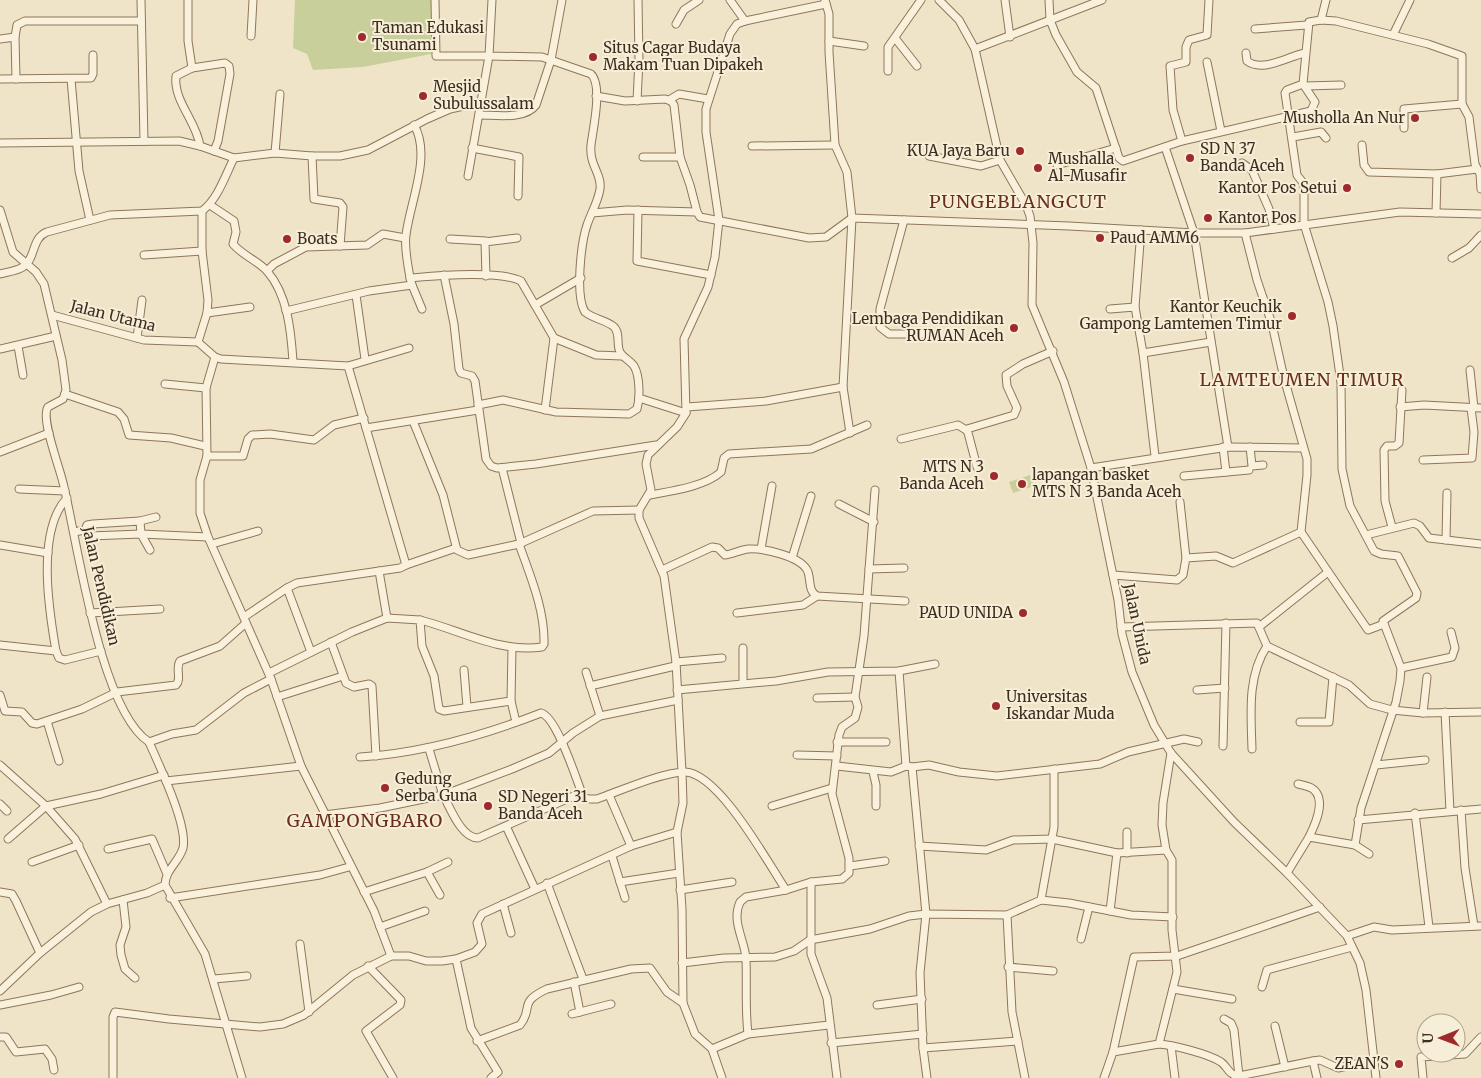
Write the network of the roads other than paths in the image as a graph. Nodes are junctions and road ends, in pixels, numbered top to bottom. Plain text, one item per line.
1 (141, 0) edge
2 (188, 0) edge
3 (253, 0) edge
4 (435, 0) edge
5 (492, 0) edge
6 (562, 0) edge
7 (638, 0) edge
8 (699, 0) edge
9 (730, 0) edge
10 (920, 0) edge
11 (939, 0) edge
12 (1005, 0) edge
13 (1049, 0) edge
14 (1102, 0) edge
15 (1209, 0) edge
16 (1326, 0) edge
17 (1410, 0) edge
18 (826, 2) edge
19 (1050, 20) junction
20 (1321, 20) junction
21 (141, 21) junction
22 (744, 21) junction
23 (676, 24) dead end
24 (1307, 26) junction
25 (1255, 29) dead end
26 (1392, 34) junction
27 (251, 36) dead end
28 (15, 37) junction
29 (1010, 37) junction
30 (895, 38) junction
31 (0, 39) edge
32 (829, 41) junction
33 (864, 46) dead end
34 (975, 49) junction
35 (1246, 53) dead end
36 (1305, 53) junction
37 (93, 55) dead end
38 (489, 56) junction
39 (551, 60) junction
40 (1207, 62) dead end
41 (917, 66) dead end
42 (192, 68) junction
43 (888, 71) dead end
44 (0, 79) edge
45 (16, 79) junction
46 (71, 79) junction
47 (1341, 84) dead end
48 (1304, 85) junction
49 (280, 94) dead end
50 (596, 96) junction
51 (708, 98) junction
52 (669, 100) junction
53 (637, 101) junction
54 (482, 102) junction
55 (1462, 104) junction
56 (479, 115) junction
57 (1289, 116) junction
58 (414, 125) junction
59 (1404, 128) dead end
60 (1221, 132) junction
61 (1293, 137) junction
62 (1326, 138) dead end
63 (1182, 141) junction
64 (144, 142) junction
65 (0, 143) edge
66 (75, 143) junction
67 (1362, 144) dead end
68 (835, 145) junction
69 (200, 146) junction
70 (752, 146) dead end
71 (1165, 147) junction
72 (472, 148) junction
73 (1116, 148) junction
74 (214, 151) junction
75 (275, 153) junction
76 (312, 156) junction
77 (929, 156) dead end
78 (642, 157) dead end
79 (680, 157) junction
80 (234, 158) junction
81 (1000, 160) junction
82 (1242, 163) dead end
83 (1057, 166) dead end
84 (1477, 169) junction
85 (1437, 174) junction
86 (468, 176) dead end
87 (1481, 189) edge
88 (518, 196) dead end
89 (210, 205) junction
90 (0, 210) edge
91 (638, 210) junction
92 (202, 211) junction
93 (697, 212) junction
94 (1436, 213) junction
95 (592, 214) junction
96 (1481, 214) edge
97 (852, 218) junction
98 (90, 220) junction
99 (719, 220) junction
100 (904, 220) junction
101 (1304, 224) junction
102 (1032, 225) junction
103 (1274, 229) junction
104 (1141, 230) junction
105 (1194, 233) junction
106 (1245, 233) junction
107 (1481, 235) edge
108 (405, 238) junction
109 (517, 238) dead end
110 (450, 239) dead end
111 (486, 241) junction
112 (340, 246) junction
113 (202, 251) junction
114 (144, 255) dead end
115 (1452, 258) dead end
116 (27, 264) junction
117 (268, 271) junction
118 (0, 274) edge
119 (444, 275) junction
120 (712, 275) junction
121 (486, 276) junction
122 (581, 278) junction
123 (411, 281) junction
124 (356, 295) junction
125 (142, 300) dead end
126 (535, 305) junction
127 (250, 307) dead end
128 (1135, 307) junction
129 (422, 309) dead end
130 (1110, 309) dead end
131 (286, 311) junction
132 (207, 313) junction
133 (52, 315) junction
134 (924, 334) dead end
135 (56, 336) junction
136 (137, 338) junction
137 (554, 338) junction
138 (198, 342) junction
139 (1211, 342) junction
140 (18, 346) junction
141 (409, 348) dead end
142 (0, 349) edge
143 (1053, 351) junction
144 (1143, 353) junction
145 (622, 356) junction
146 (215, 357) junction
147 (365, 359) junction
148 (293, 361) junction
149 (348, 366) junction
150 (1470, 370) dead end
151 (23, 375) dead end
152 (165, 384) dead end
153 (844, 387) junction
154 (206, 388) junction
155 (1402, 390) dead end
156 (65, 394) junction
157 (638, 398) junction
158 (478, 407) junction
159 (1400, 407) junction
160 (1476, 408) edge
161 (545, 410) junction
162 (686, 410) junction
163 (364, 418) junction
164 (413, 421) junction
165 (867, 424) dead end
166 (366, 428) junction
167 (966, 430) junction
168 (49, 433) junction
169 (850, 433) junction
170 (901, 439) dead end
171 (656, 445) junction
172 (205, 446) junction
173 (1226, 447) junction
174 (1250, 447) junction
175 (1303, 448) junction
176 (0, 452) edge
177 (207, 456) junction
178 (1155, 456) junction
179 (1423, 460) dead end
180 (1263, 465) dead end
181 (502, 468) junction
182 (977, 468) dead end
183 (1091, 468) junction
184 (1249, 470) dead end
185 (1226, 472) junction
186 (1184, 476) dead end
187 (772, 486) dead end
188 (19, 488) dead end
189 (875, 490) dead end
190 (1447, 493) dead end
191 (66, 495) junction
192 (650, 495) junction
193 (811, 496) dead end
194 (1180, 502) dead end
195 (839, 504) dead end
196 (639, 510) junction
197 (156, 517) dead end
198 (140, 521) junction
199 (874, 522) junction
200 (1392, 527) junction
201 (85, 530) junction
202 (258, 531) dead end
203 (74, 532) junction
204 (1301, 532) junction
205 (141, 534) junction
206 (1366, 535) junction
207 (210, 540) junction
208 (1446, 540) junction
209 (520, 543) junction
210 (1481, 544) edge
211 (0, 545) edge
212 (456, 548) junction
213 (761, 549) junction
214 (150, 550) dead end
215 (48, 553) junction
216 (792, 558) junction
217 (1186, 558) junction
218 (406, 565) junction
219 (904, 568) dead end
220 (870, 569) junction
221 (662, 570) junction
222 (378, 571) junction
223 (1328, 572) junction
224 (1113, 576) junction
225 (287, 588) junction
226 (817, 596) junction
227 (867, 600) junction
228 (905, 601) dead end
229 (160, 609) dead end
230 (90, 613) junction
231 (737, 614) dead end
232 (387, 618) junction
233 (245, 620) junction
234 (420, 620) junction
235 (1226, 623) junction
236 (1384, 624) junction
237 (1121, 627) junction
238 (1259, 627) junction
239 (1451, 632) dead end
240 (331, 642) junction
241 (0, 645) edge
242 (1267, 646) junction
243 (512, 648) junction
244 (743, 648) dead end
245 (56, 651) junction
246 (101, 651) junction
247 (311, 652) junction
248 (722, 658) dead end
249 (675, 664) junction
250 (935, 664) dead end
251 (1401, 668) junction
252 (464, 670) dead end
253 (860, 670) junction
254 (899, 671) junction
255 (586, 672) dead end
256 (270, 676) junction
257 (343, 676) junction
258 (1333, 677) junction
259 (1427, 677) dead end
260 (743, 684) junction
261 (590, 686) junction
262 (1225, 688) junction
263 (677, 690) junction
264 (1197, 690) dead end
265 (116, 692) junction
266 (0, 695) edge
267 (277, 697) junction
268 (855, 697) junction
269 (817, 698) dead end
270 (678, 700) junction
271 (511, 701) junction
272 (467, 707) junction
273 (1392, 710) junction
274 (1445, 712) junction
275 (1481, 712) edge
276 (1423, 713) junction
277 (600, 716) junction
278 (47, 721) junction
279 (516, 722) junction
280 (1300, 722) dead end
281 (149, 742) junction
282 (838, 742) junction
283 (886, 742) dead end
284 (1198, 742) dead end
285 (1166, 743) junction
286 (562, 744) junction
287 (1222, 746) dead end
288 (429, 749) junction
289 (1252, 749) dead end
290 (1171, 753) junction
291 (797, 755) dead end
292 (376, 756) junction
293 (837, 756) junction
294 (360, 757) dead end
295 (1425, 760) dead end
296 (59, 761) dead end
297 (0, 765) edge
298 (1376, 765) junction
299 (301, 766) junction
300 (836, 766) junction
301 (909, 766) junction
302 (1054, 769) junction
303 (682, 772) junction
304 (873, 772) junction
305 (165, 778) junction
306 (1298, 784) dead end
307 (832, 788) junction
308 (443, 795) junction
309 (609, 795) junction
310 (583, 796) junction
311 (0, 804) edge
312 (46, 806) junction
313 (772, 806) dead end
314 (876, 806) dead end
315 (1481, 809) edge
316 (1461, 810) junction
317 (7, 811) dead end
318 (1450, 811) junction
319 (1415, 813) junction
320 (324, 815) junction
321 (1358, 820) junction
322 (506, 826) junction
323 (677, 832) junction
324 (1127, 832) dead end
325 (1309, 838) junction
326 (8, 839) dead end
327 (1052, 839) junction
328 (79, 845) junction
329 (1355, 845) junction
330 (631, 846) junction
331 (919, 846) junction
332 (108, 848) dead end
333 (1166, 850) junction
334 (1117, 853) junction
335 (1127, 853) junction
336 (1369, 854) dead end
337 (612, 856) junction
338 (885, 861) dead end
339 (32, 862) dead end
340 (448, 862) dead end
341 (850, 866) junction
342 (349, 867) junction
343 (428, 872) junction
344 (679, 873) junction
345 (1288, 873) junction
346 (167, 874) junction
347 (620, 882) junction
348 (732, 882) dead end
349 (811, 882) junction
350 (547, 883) junction
351 (164, 886) junction
352 (535, 889) junction
353 (680, 890) junction
354 (786, 890) junction
355 (0, 892) edge
356 (364, 892) junction
357 (440, 894) dead end
358 (170, 898) junction
359 (625, 898) dead end
360 (124, 900) junction
361 (1041, 900) junction
362 (107, 904) junction
363 (504, 904) junction
364 (1089, 907) junction
365 (1320, 907) junction
366 (425, 911) dead end
367 (1110, 911) junction
368 (926, 914) junction
369 (1008, 915) junction
370 (1173, 917) junction
371 (1478, 926) edge
372 (380, 927) junction
373 (1429, 927) junction
374 (511, 933) dead end
375 (1346, 936) junction
376 (1081, 939) dead end
377 (810, 940) junction
378 (300, 944) dead end
379 (1352, 947) junction
380 (40, 953) junction
381 (391, 956) junction
382 (1176, 956) junction
383 (746, 958) junction
384 (456, 959) junction
385 (682, 963) junction
386 (368, 966) junction
387 (1008, 967) junction
388 (1053, 971) dead end
389 (247, 976) dead end
390 (135, 978) dead end
391 (214, 979) junction
392 (583, 979) junction
393 (574, 982) junction
394 (79, 987) dead end
395 (1262, 987) dead end
396 (1173, 989) junction
397 (0, 991) edge
398 (922, 999) junction
399 (1232, 999) dead end
400 (683, 1003) junction
401 (0, 1004) edge
402 (611, 1004) dead end
403 (878, 1005) dead end
404 (309, 1012) junction
405 (1224, 1019) dead end
406 (227, 1024) junction
407 (829, 1026) junction
408 (1275, 1026) dead end
409 (748, 1034) junction
410 (923, 1034) junction
411 (0, 1037) edge
412 (1481, 1037) edge
413 (477, 1041) junction
414 (1018, 1041) junction
415 (831, 1043) junction
416 (1158, 1044) junction
417 (1171, 1046) junction
418 (712, 1048) junction
419 (923, 1048) junction
420 (1113, 1052) junction
421 (1313, 1060) junction
422 (1374, 1060) junction
423 (1284, 1067) junction
424 (54, 1070) dead end
425 (500, 1075) edge
426 (1239, 1076) junction
427 (114, 1078) edge
428 (242, 1078) edge
429 (393, 1078) edge
430 (491, 1078) edge
431 (722, 1078) edge
432 (836, 1078) edge
433 (927, 1078) edge
434 (1025, 1078) edge
435 (1104, 1078) edge
436 (1174, 1078) edge
437 (1317, 1078) edge
438 (1376, 1078) edge
439 (1422, 1078) edge

1 - 21 street
2 - 42 street
3 - 27 street
4 - 38 street
5 - 38 street
6 - 39 street
7 - 53 street
8 - 23 street
9 - 22 street
10 - 30 street
11 - 34 street, Jalan Unida
12 - 29 street
13 - 19 street
14 - 19 street
15 - 63 street
16 - 20 street
17 - 26 street
18 - 22 street
18 - 32 street
19 - 29 street
19 - 73 street
20 - 24 street
20 - 26 street
21 - 28 street
21 - 64 street
22 - 51 street
24 - 25 street
24 - 36 street
26 - 55 street
28 - 31 street
28 - 45 street
29 - 34 street
30 - 41 street
30 - 43 street
32 - 33 street
32 - 68 street
34 - 81 street, Jalan Unida
35 - 36 street
36 - 48 street
37 - 46 street
38 - 39 street
38 - 54 street
39 - 50 street
39 - 56 street
40 - 60 street
42 - 69 street
42 - 74 street
44 - 45 street
45 - 46 street
46 - 66 street
47 - 48 street
48 - 57 street
48 - 57 street
49 - 75 street
50 - 53 street
50 - 95 street
51 - 52 street
51 - 99 street
52 - 53 street
52 - 79 street
54 - 56 street
54 - 58 street
55 - 59 street
55 - 84 street
56 - 72 street
57 - 60 street
57 - 61 street
58 - 76 street
58 - 108 street
60 - 63 street
61 - 62 street
61 - 101 street
63 - 71 street
64 - 66 street
64 - 69 street
65 - 66 street
66 - 98 street
67 - 85 street
68 - 70 street
68 - 97 street
69 - 74 street
71 - 73 street
71 - 105 street
72 - 86 street
72 - 88 street
73 - 83 street
74 - 80 street
75 - 76 street
75 - 80 street
76 - 112 street
77 - 81 street
78 - 79 street
79 - 93 street
80 - 89 street
81 - 102 street, Jalan Unida
82 - 103 street
84 - 85 street
84 - 87 street
85 - 94 street
89 - 92 street
89 - 117 street
90 - 116 street
91 - 93 street
91 - 95 street
91 - 120 street
92 - 98 street
92 - 113 street
93 - 99 street
94 - 96 street
94 - 101 street
95 - 122 street
97 - 99 street
97 - 100 street
97 - 153 street
98 - 116 street
99 - 120 street
100 - 102 street
100 - 134 street
101 - 103 street
101 - 206 street
102 - 104 street
102 - 143 street, Jalan Unida
103 - 106 street
104 - 105 street
104 - 128 street
105 - 106 street
105 - 139 street
106 - 175 street
107 - 115 street
108 - 112 street
108 - 123 street
109 - 111 street
110 - 111 street
111 - 121 street
112 - 117 street
113 - 114 street
113 - 132 street
116 - 118 street
116 - 133 street
117 - 131 street
119 - 121 street
119 - 123 street
119 - 158 street
120 - 162 street
121 - 126 street
122 - 126 street
122 - 145 street
123 - 124 street
123 - 129 street
124 - 131 street
124 - 147 street
125 - 136 street
126 - 137 street
127 - 132 street
128 - 130 street
128 - 144 street
131 - 148 street
132 - 138 street
133 - 135 street
133 - 136 street, Jalan Utama
135 - 140 street
135 - 156 street
136 - 138 street, Jalan Utama
137 - 145 street
137 - 161 street
138 - 146 street
139 - 144 street
139 - 173 street
140 - 142 street
140 - 151 street
141 - 147 street
143 - 167 street
143 - 183 street, Jalan Unida
144 - 178 street
145 - 157 street
146 - 148 street
146 - 154 street
147 - 149 street
148 - 149 street
149 - 163 street
150 - 160 street
152 - 154 street
153 - 162 street
153 - 169 street
154 - 172 street
155 - 159 street
156 - 168 street, Jalan Pendidikan
156 - 172 street
157 - 161 street
157 - 162 street
158 - 161 street
158 - 164 street
158 - 181 street
159 - 160 street
159 - 200 street
160 - 179 street
162 - 171 street
163 - 166 street
163 - 177 street
164 - 166 street
164 - 212 street
165 - 169 street
166 - 218 street
167 - 170 street
167 - 182 street
168 - 176 street
168 - 191 street, Jalan Pendidikan
169 - 192 street
171 - 181 street
171 - 192 street
172 - 177 street
173 - 174 street
173 - 178 street
173 - 185 street
174 - 175 street
174 - 180 street
175 - 204 street
177 - 207 street
178 - 183 street
181 - 209 street
183 - 224 street, Jalan Unida
184 - 185 street
185 - 186 street
187 - 213 street
188 - 191 street
189 - 199 street
190 - 208 street
191 - 203 street, Jalan Pendidikan
191 - 215 street
192 - 196 street
193 - 216 street
194 - 217 street
195 - 199 street
196 - 209 street
196 - 221 street
197 - 198 street
198 - 201 street
198 - 205 street
199 - 220 street
200 - 206 street
200 - 208 street
201 - 203 street
201 - 205 street
202 - 207 street
203 - 230 street, Jalan Pendidikan
204 - 217 street
204 - 223 street
205 - 207 street
205 - 214 street
206 - 236 street
207 - 233 street
208 - 210 street
209 - 212 street
209 - 243 street
211 - 215 street
212 - 218 street
213 - 216 street
213 - 221 street
215 - 245 street
216 - 226 street
217 - 224 street
218 - 222 street
219 - 220 street
220 - 227 street
221 - 249 street
222 - 225 street
222 - 232 street
223 - 236 street
223 - 238 street
224 - 237 street, Jalan Unida
225 - 233 street
225 - 247 street
226 - 227 street
226 - 231 street
227 - 228 street
227 - 253 street
229 - 230 street
230 - 246 street, Jalan Pendidikan
232 - 234 street
232 - 240 street
233 - 256 street
233 - 265 street
234 - 243 street
234 - 272 street
235 - 237 street
235 - 238 street
235 - 262 street
236 - 251 street
237 - 285 street, Jalan Unida
238 - 242 street
239 - 251 street
240 - 247 street
240 - 257 street
241 - 245 street
242 - 258 street
242 - 289 street
243 - 271 street
244 - 260 street
245 - 246 street
246 - 265 street, Jalan Pendidikan
247 - 256 street
248 - 249 street
249 - 261 street
249 - 263 street
250 - 254 street
251 - 273 street
252 - 272 street
253 - 254 street
253 - 260 street
253 - 268 street
254 - 301 street
255 - 261 street
256 - 267 street
256 - 281 street
257 - 267 street
257 - 292 street
258 - 273 street
258 - 280 street
259 - 276 street
260 - 263 street
261 - 277 street
262 - 264 street
262 - 287 street
263 - 270 street
265 - 278 street
265 - 281 street, Jalan Pendidikan
266 - 278 street
267 - 299 street
268 - 269 street
268 - 282 street
270 - 277 street
270 - 303 street
271 - 272 street
271 - 279 street
273 - 276 street
273 - 298 street
274 - 275 street
274 - 276 street
274 - 318 street
277 - 286 street
278 - 296 street
279 - 286 street
279 - 288 street
281 - 305 street, Jalan Pendidikan
282 - 283 street
282 - 293 street
284 - 285 street
285 - 290 street, Jalan Unida
285 - 302 street
286 - 308 street
286 - 310 street
288 - 292 street
288 - 308 street
290 - 333 street
290 - 345 street, Jalan Unida
291 - 293 street
292 - 294 street
293 - 300 street
295 - 298 street
297 - 312 street
298 - 321 street
299 - 305 street
299 - 320 street
300 - 304 street
300 - 307 street
301 - 302 street
301 - 304 street
301 - 331 street
302 - 327 street
303 - 309 street
303 - 323 street
303 - 354 street
304 - 314 street
305 - 312 street
305 - 346 street, Jalan Pendidikan
306 - 325 street
307 - 313 street
307 - 341 street
308 - 320 street
308 - 322 street
309 - 310 street
309 - 330 street
310 - 322 street
311 - 317 street
312 - 326 street
312 - 328 street
315 - 316 street
316 - 318 street
316 - 371 street
318 - 319 street
319 - 321 street
319 - 373 street
320 - 342 street
321 - 329 street
322 - 352 street
323 - 330 street
323 - 344 street
324 - 335 street
325 - 329 street
325 - 345 street
327 - 331 street
327 - 334 street
327 - 361 street
328 - 339 street
328 - 362 street
329 - 336 street
330 - 337 street
331 - 368 street
332 - 346 street
333 - 335 street
333 - 370 street
334 - 335 street
334 - 367 street
337 - 347 street
337 - 350 street
338 - 341 street
340 - 343 street
341 - 349 street
342 - 356 street
342 - 358 street
343 - 356 street
343 - 357 street
344 - 347 street
344 - 353 street
345 - 365 street, Jalan Unida
346 - 351 street, Jalan Pendidikan
347 - 359 street
348 - 353 street
349 - 354 street
349 - 377 street
350 - 352 street
350 - 392 street
351 - 358 street
351 - 360 street
352 - 363 street
353 - 385 street
354 - 383 street
355 - 380 street
356 - 372 street
358 - 391 street
360 - 362 street
360 - 390 street
361 - 364 street
361 - 369 street
362 - 380 street
363 - 374 street
363 - 384 street
364 - 367 street
364 - 376 street
365 - 375 street, Jalan Unida
365 - 382 street
366 - 372 street
367 - 370 street
368 - 369 street
368 - 377 street
368 - 398 street
369 - 387 street
370 - 382 street
371 - 373 street
372 - 381 street
373 - 375 street
375 - 379 street, Jalan Unida
377 - 383 street
377 - 407 street
378 - 404 street
379 - 395 street
379 - 422 street, Jalan Unida
380 - 397 street
381 - 384 street
381 - 386 street
382 - 396 street
382 - 420 street
383 - 385 street
383 - 409 street
384 - 413 street
385 - 400 street
386 - 404 street
386 - 429 street
387 - 388 street
387 - 414 street
389 - 391 street
391 - 406 street
392 - 393 street
392 - 400 street
393 - 402 street
393 - 413 street
394 - 401 street
396 - 399 street
396 - 416 street
398 - 403 street
398 - 410 street
400 - 418 street
404 - 406 street
405 - 426 street
406 - 427 street
406 - 428 street
407 - 409 street
407 - 415 street
408 - 423 street
409 - 418 street
410 - 415 street
410 - 419 street
411 - 424 street
412 - 439 street
413 - 425 street
414 - 419 street
414 - 434 street
415 - 432 street
416 - 417 street
416 - 420 street
417 - 426 street
417 - 436 street
418 - 431 street
419 - 433 street
420 - 435 street
421 - 422 street
421 - 423 street
421 - 437 street
422 - 438 street, Jalan Unida
423 - 426 street
425 - 430 street

